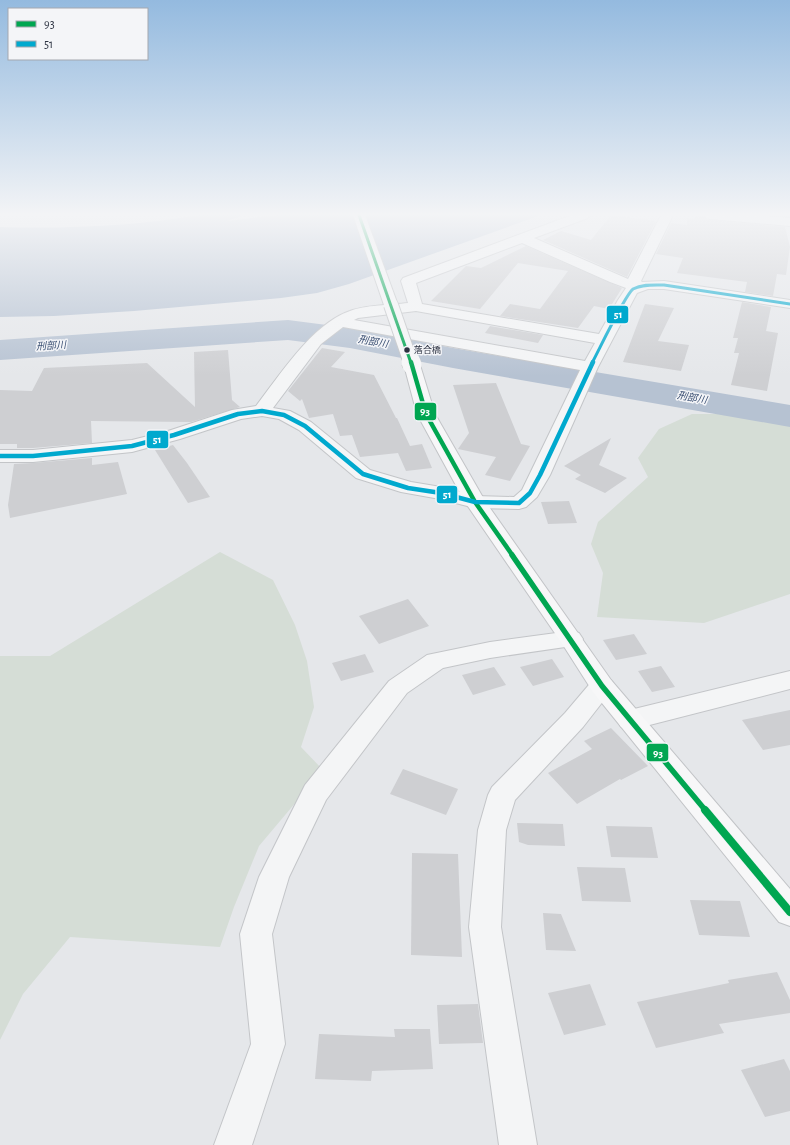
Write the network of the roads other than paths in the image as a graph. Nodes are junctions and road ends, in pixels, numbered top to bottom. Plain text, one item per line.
1 (378, 268) edge
2 (442, 268) edge
3 (592, 268) edge
4 (639, 268) edge
5 (639, 286) junction
6 (790, 304) edge
7 (416, 308) junction
8 (337, 324) junction
9 (604, 340) junction
10 (590, 367) junction
11 (262, 411) junction
12 (0, 456) edge
13 (475, 502) junction
14 (571, 639) junction
15 (790, 680) edge
16 (602, 686) junction
17 (630, 720) junction
18 (790, 912) edge
19 (233, 1145) edge
20 (518, 1145) edge

1 - 13 main road, bridge
2 - 7 street
3 - 5 street
4 - 5 street
5 - 6 street
5 - 9 street
7 - 8 street
7 - 9 street
8 - 10 street
8 - 11 street
9 - 10 street
10 - 13 street
11 - 12 street
11 - 13 street
13 - 14 main road
14 - 16 main road
14 - 19 street
15 - 17 street
16 - 17 main road
16 - 20 street
17 - 18 main road

